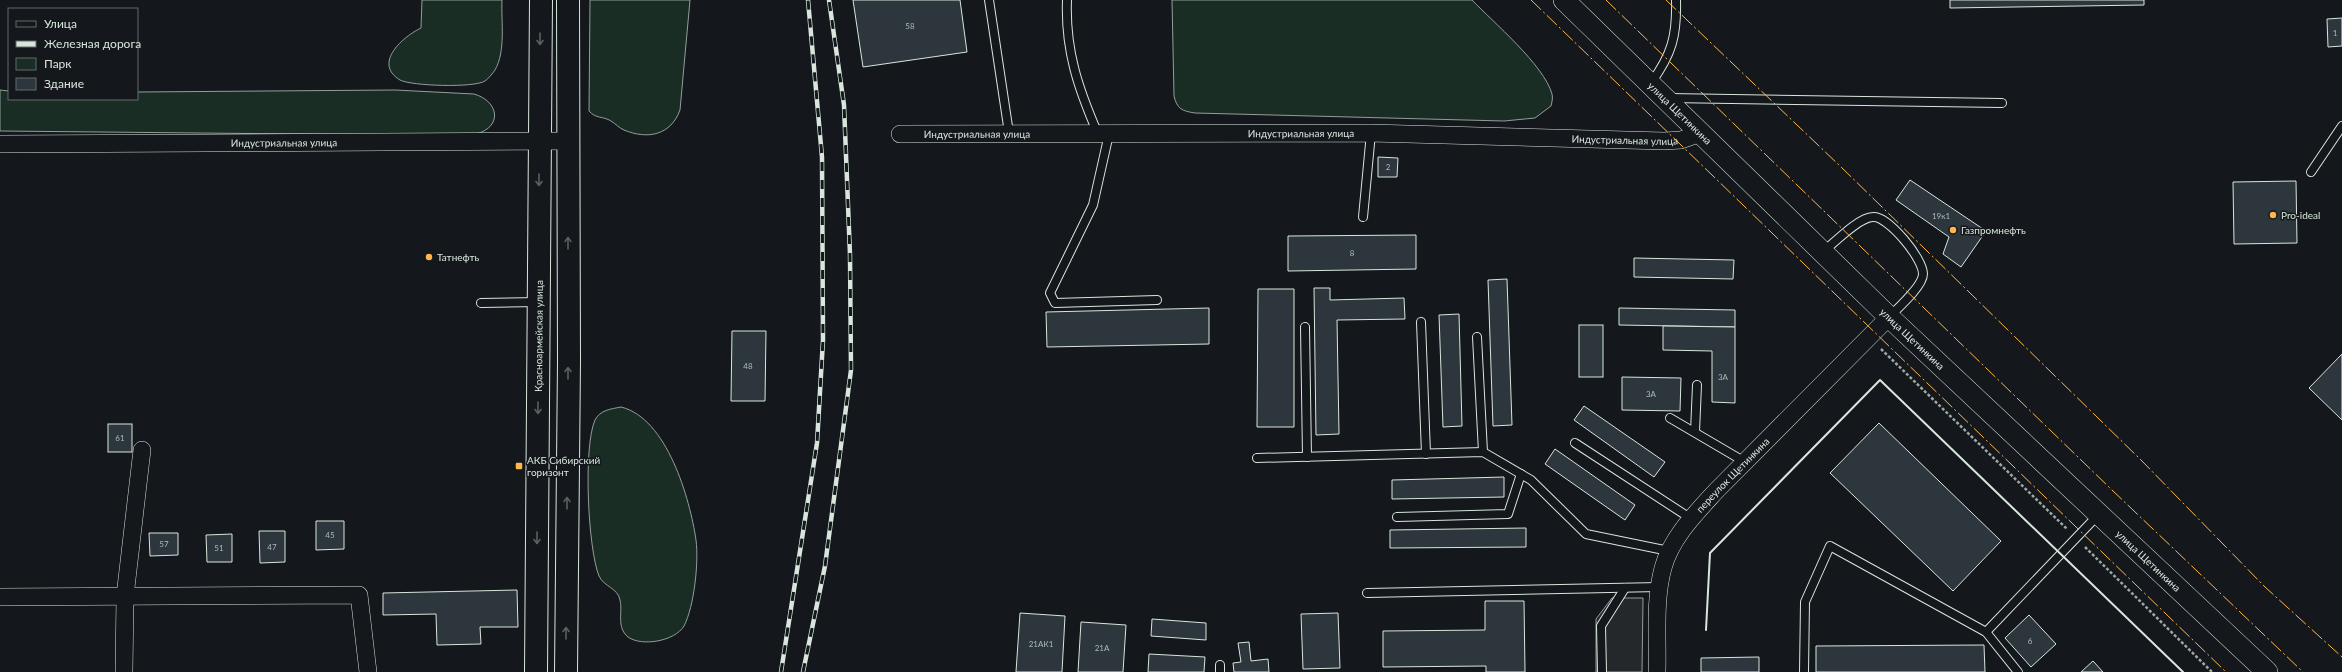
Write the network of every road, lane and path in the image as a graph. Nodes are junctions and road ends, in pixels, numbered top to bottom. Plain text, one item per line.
1 (541, 0) edge
2 (568, 0) edge
3 (989, 0) edge
4 (1067, 0) edge
5 (1564, 0) edge
6 (1676, 0) edge
7 (1658, 90) junction
8 (2002, 103) dead end
9 (2342, 126) edge
10 (1371, 133) junction
11 (1701, 133) junction
12 (900, 134) dead end
13 (1009, 134) junction
14 (1104, 134) junction
15 (540, 141) junction
16 (568, 141) junction
17 (0, 144) edge
18 (2311, 172) dead end
19 (1363, 217) dead end
20 (1822, 252) junction
21 (1157, 300) dead end
22 (539, 302) junction
23 (481, 303) dead end
24 (1889, 317) junction
25 (1421, 322) dead end
26 (1305, 327) dead end
27 (1478, 337) dead end
28 (1869, 337) junction
29 (1697, 385) dead end
30 (1670, 418) dead end
31 (1695, 432) junction
32 (1575, 442) dead end
33 (142, 450) dead end
34 (1483, 452) junction
35 (1426, 454) junction
36 (1307, 457) junction
37 (1257, 458) dead end
38 (1745, 462) junction
39 (1521, 474) junction
40 (2100, 513) junction
41 (1397, 517) dead end
42 (1690, 518) junction
43 (2076, 538) junction
44 (1669, 551) junction
45 (1659, 587) junction
46 (1625, 588) junction
47 (1367, 593) dead end
48 (125, 596) junction
49 (0, 597) edge
50 (1986, 632) junction
51 (124, 672) edge
52 (368, 672) edge
53 (536, 672) edge
54 (566, 672) edge
55 (1602, 672) edge
56 (1657, 672) edge
57 (1804, 672) edge
58 (2018, 672) edge
59 (2212, 672) edge
60 (2267, 672) edge

1 -> 15 main road, Красноармейская улица
2 - 16 main road
3 - 13 lane
4 - 14 lane
5 - 7 street, улица Щетинкина
6 - 7 lane
7 - 8 lane
7 - 11 street, улица Щетинкина
9 - 18 lane
10 - 11 street, Индустриальная улица
10 - 14 street, Индустриальная улица
10 - 19 lane
11 - 20 street, улица Щетинкина
12 - 13 street, Индустриальная улица
13 - 14 street, Индустриальная улица
14 - 21 lane
15 - 16 street, Индустриальная улица
15 - 17 street, Индустриальная улица
15 -> 22 main road, Красноармейская улица
54 -> 16 main road
20 - 24 street, улица Щетинкина
20 - 24 lane
22 - 23 lane
22 -> 53 main road, Красноармейская улица
24 - 28 street, переулок Щетинкина
24 - 40 street, улица Щетинкина
25 - 35 lane
26 - 36 lane
27 - 34 lane
28 - 38 street, переулок Щетинкина
28 - 43 path
29 - 31 lane
30 - 31 lane
31 - 38 lane
32 - 42 lane
33 - 48 street
34 - 35 lane
34 - 39 lane
35 - 36 lane
36 - 37 lane
38 - 42 street, переулок Щетинкина
39 - 41 lane
39 - 44 lane
40 - 43 lane
40 - 60 street, улица Щетинкина
42 - 44 street, переулок Щетинкина
43 - 50 lane
43 - 59 path
44 - 45 street, переулок Щетинкина
45 - 46 lane
45 - 56 street, переулок Щетинкина
46 - 47 lane
46 - 55 lane
48 - 49 street
48 - 51 street
48 - 52 street
50 - 57 lane
50 - 58 lane

